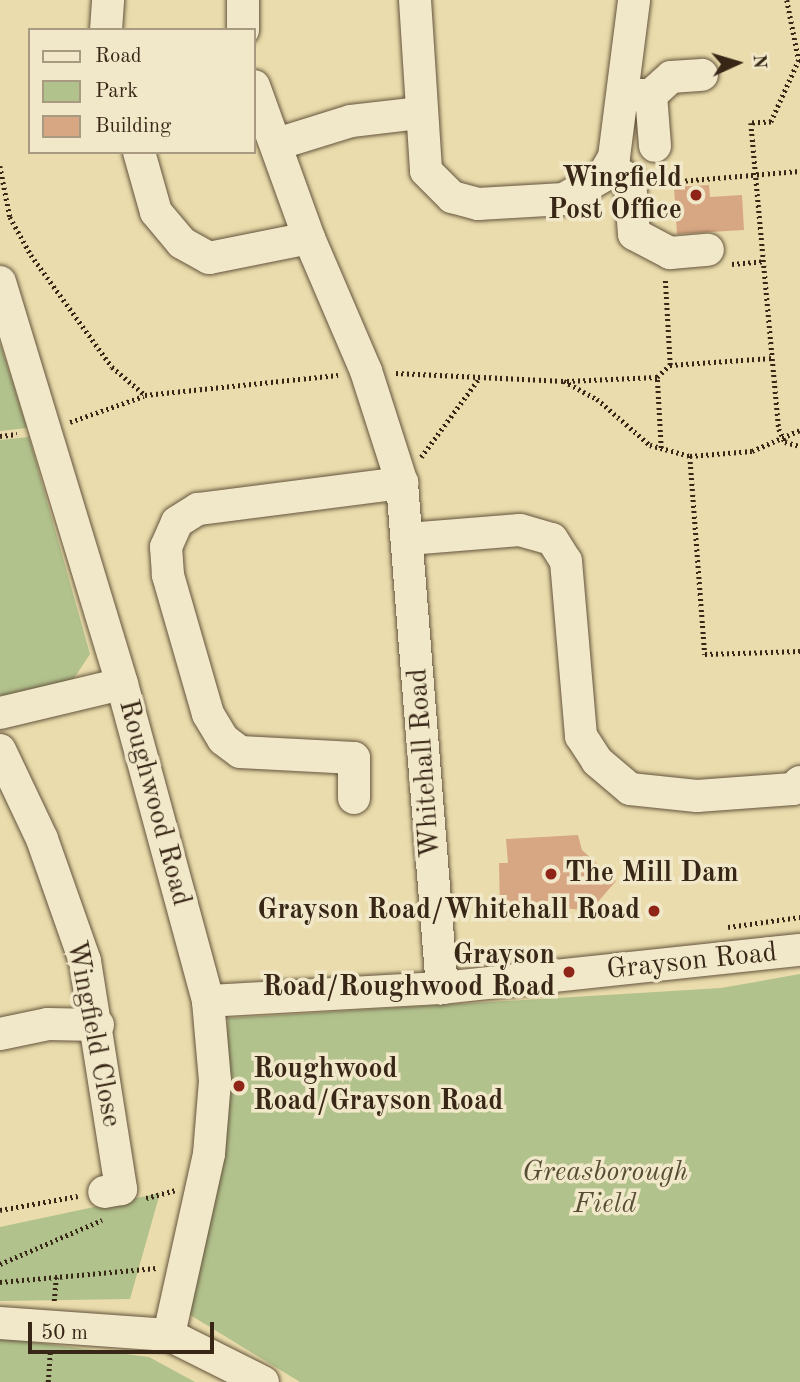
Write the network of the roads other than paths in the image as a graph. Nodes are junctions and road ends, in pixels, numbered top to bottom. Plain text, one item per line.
1 (108, 0) edge
2 (243, 0) edge
3 (415, 0) edge
4 (634, 0) edge
5 (106, 28) edge
6 (243, 28) edge
7 (702, 75) dead end
8 (256, 91) edge
9 (638, 95) junction
10 (419, 113) junction
11 (276, 144) junction
12 (665, 150) road end
13 (140, 154) edge
14 (609, 167) junction
15 (309, 238) junction
16 (708, 250) dead end
17 (0, 282) edge
18 (402, 483) junction
19 (408, 539) junction
20 (122, 684) junction
21 (0, 713) edge
22 (0, 750) edge
23 (800, 782) edge
24 (354, 798) dead end
25 (800, 950) edge
26 (442, 988) junction
27 (208, 1001) junction
28 (98, 1026) junction
29 (0, 1034) edge
30 (117, 1197) road end
31 (0, 1323) edge
32 (169, 1335) junction
33 (263, 1382) edge

1 - 5 street
2 - 6 street
3 - 10 street
4 - 9 street
7 - 9 street
8 - 11 street, Whitehall Road
9 - 12 street
9 - 14 street
10 - 11 street
10 - 14 street
11 - 15 street, Whitehall Road
13 - 15 street
14 - 16 street
15 - 18 street, Whitehall Road
17 - 20 street, Roughwood Road
18 - 19 street, Whitehall Road
18 - 24 street
19 - 23 street
19 - 26 street, Whitehall Road
20 - 21 street
20 - 27 street, Roughwood Road
22 - 28 street, Wingfield Close
25 - 26 street, Grayson Road
26 - 27 street, Grayson Road
27 - 32 street, Roughwood Road
28 - 29 street
28 - 30 street, Wingfield Close
31 - 32 street
32 - 33 street

